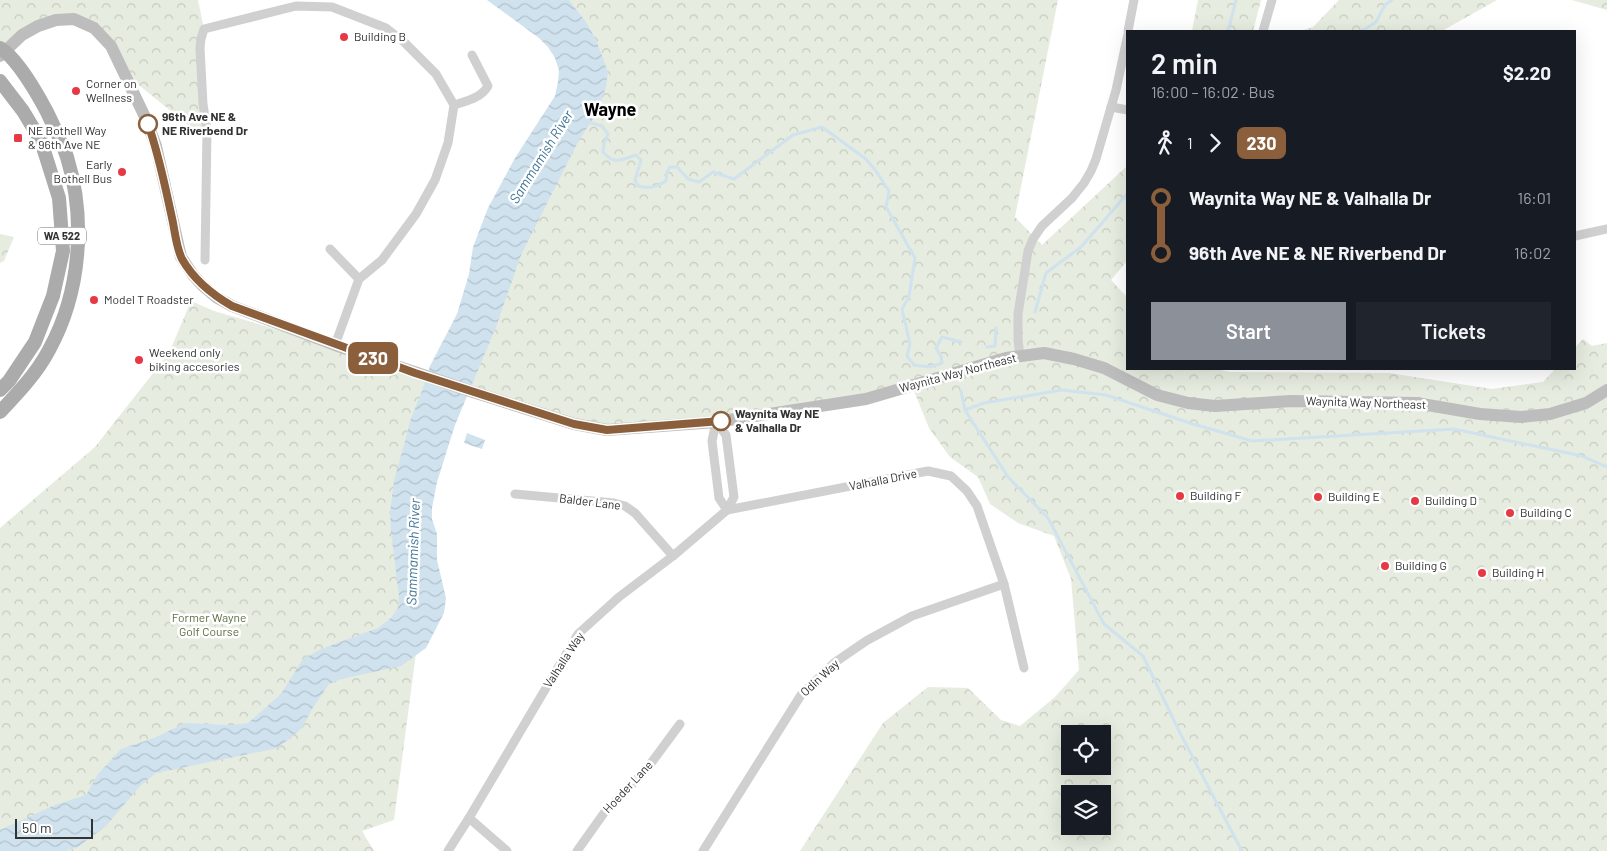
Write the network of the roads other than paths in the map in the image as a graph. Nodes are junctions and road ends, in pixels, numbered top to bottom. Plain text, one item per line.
1 (1134, 0) edge
2 (1272, 0) edge
3 (1129, 30) edge
4 (1263, 30) edge
5 (1126, 42) edge
6 (2, 52) edge
7 (472, 55) dead end
8 (0, 82) edge
9 (454, 106) junction
10 (1112, 107) junction
11 (1126, 110) edge
12 (1607, 229) edge
13 (1576, 236) edge
14 (330, 249) dead end
15 (205, 260) dead end
16 (359, 279) junction
17 (335, 344) junction
18 (1020, 356) junction
19 (0, 390) edge
20 (1607, 390) edge
21 (0, 412) edge
22 (716, 422) junction
23 (515, 494) dead end
24 (728, 510) junction
25 (673, 556) junction
26 (1004, 584) junction
27 (1024, 668) dead end
28 (680, 724) dead end
29 (469, 818) junction
30 (448, 851) edge
31 (507, 851) edge
32 (577, 851) edge
33 (703, 851) edge

1 - 3 street
2 - 4 street
5 - 10 street
6 - 17 main road, Waynita Way Northeast
6 - 21 main road, WA 522
7 - 9 street
8 - 19 main road, WA 522
9 - 15 street
9 - 16 street
10 - 11 street
10 - 18 street
12 - 13 street
14 - 16 street
16 - 17 street
17 - 22 main road, Waynita Way Northeast
18 - 20 main road, Waynita Way Northeast
18 - 22 main road, Waynita Way Northeast
22 - 24 street
22 - 24 street
23 - 25 street, Balder Lane
24 - 25 street, Valhalla Way
24 - 26 street, Valhalla Drive
25 - 29 street, Valhalla Way
26 - 27 street, Valhalla Drive
26 - 33 street, Odin Way
28 - 32 street, Hoeder Lane
29 - 30 street, Valhalla Way
29 - 31 street

